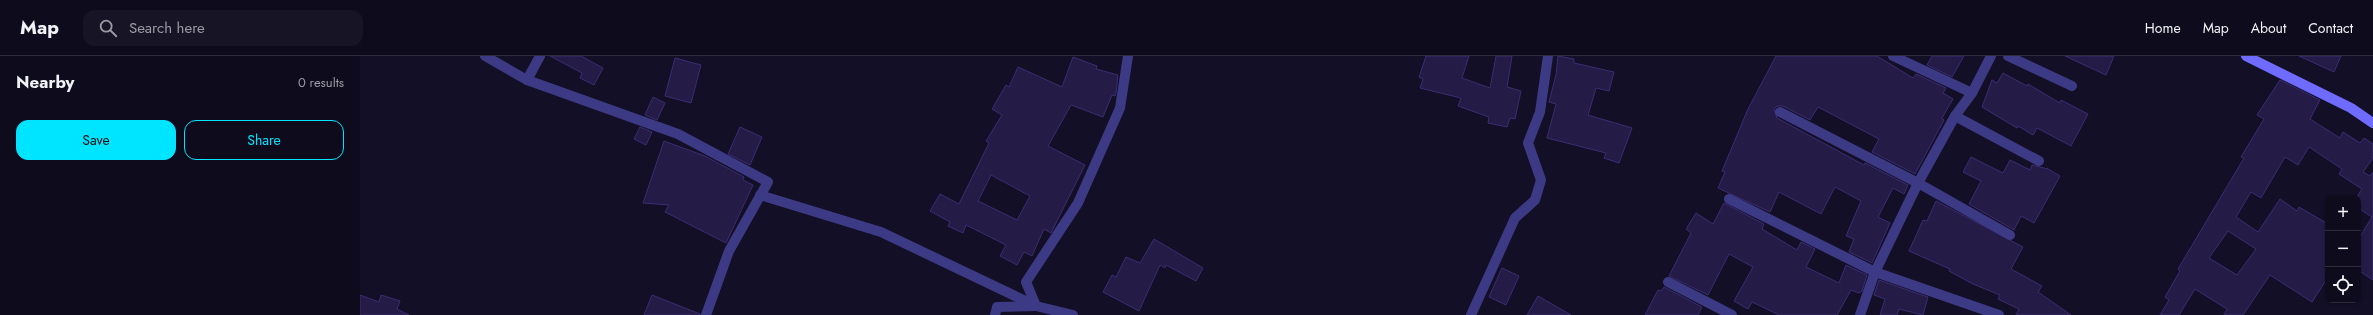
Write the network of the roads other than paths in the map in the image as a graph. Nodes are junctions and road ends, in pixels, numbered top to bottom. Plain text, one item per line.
1 (485, 56) edge
2 (540, 56) edge
3 (1128, 56) edge
4 (1548, 56) edge
5 (1893, 56) edge
6 (1991, 56) edge
7 (2008, 56) edge
8 (2246, 56) edge
9 (527, 80) junction
10 (2072, 86) dead end
11 (1972, 93) junction
12 (1780, 112) dead end
13 (1955, 116) junction
14 (2373, 123) edge
15 (2039, 161) dead end
16 (1918, 183) junction
17 (760, 195) junction
18 (1729, 199) dead end
19 (2010, 235) dead end
20 (1875, 272) junction
21 (1668, 282) dead end
22 (1036, 306) junction
23 (706, 315) edge
24 (995, 315) edge
25 (1074, 315) edge
26 (1471, 315) edge
27 (1732, 315) edge
28 (1860, 315) edge
29 (1999, 315) edge

1 - 9 street
2 - 9 street
3 - 22 street
4 - 26 street
5 - 11 street
6 - 11 street
7 - 10 street
8 - 14 street
9 - 17 street
11 - 13 street
12 - 16 street
13 - 15 street
13 - 16 street
16 - 19 street
16 - 20 street
17 - 22 street
17 - 23 street
18 - 20 street
20 - 28 street
20 - 29 street
21 - 27 street
22 - 24 street
22 - 25 street

